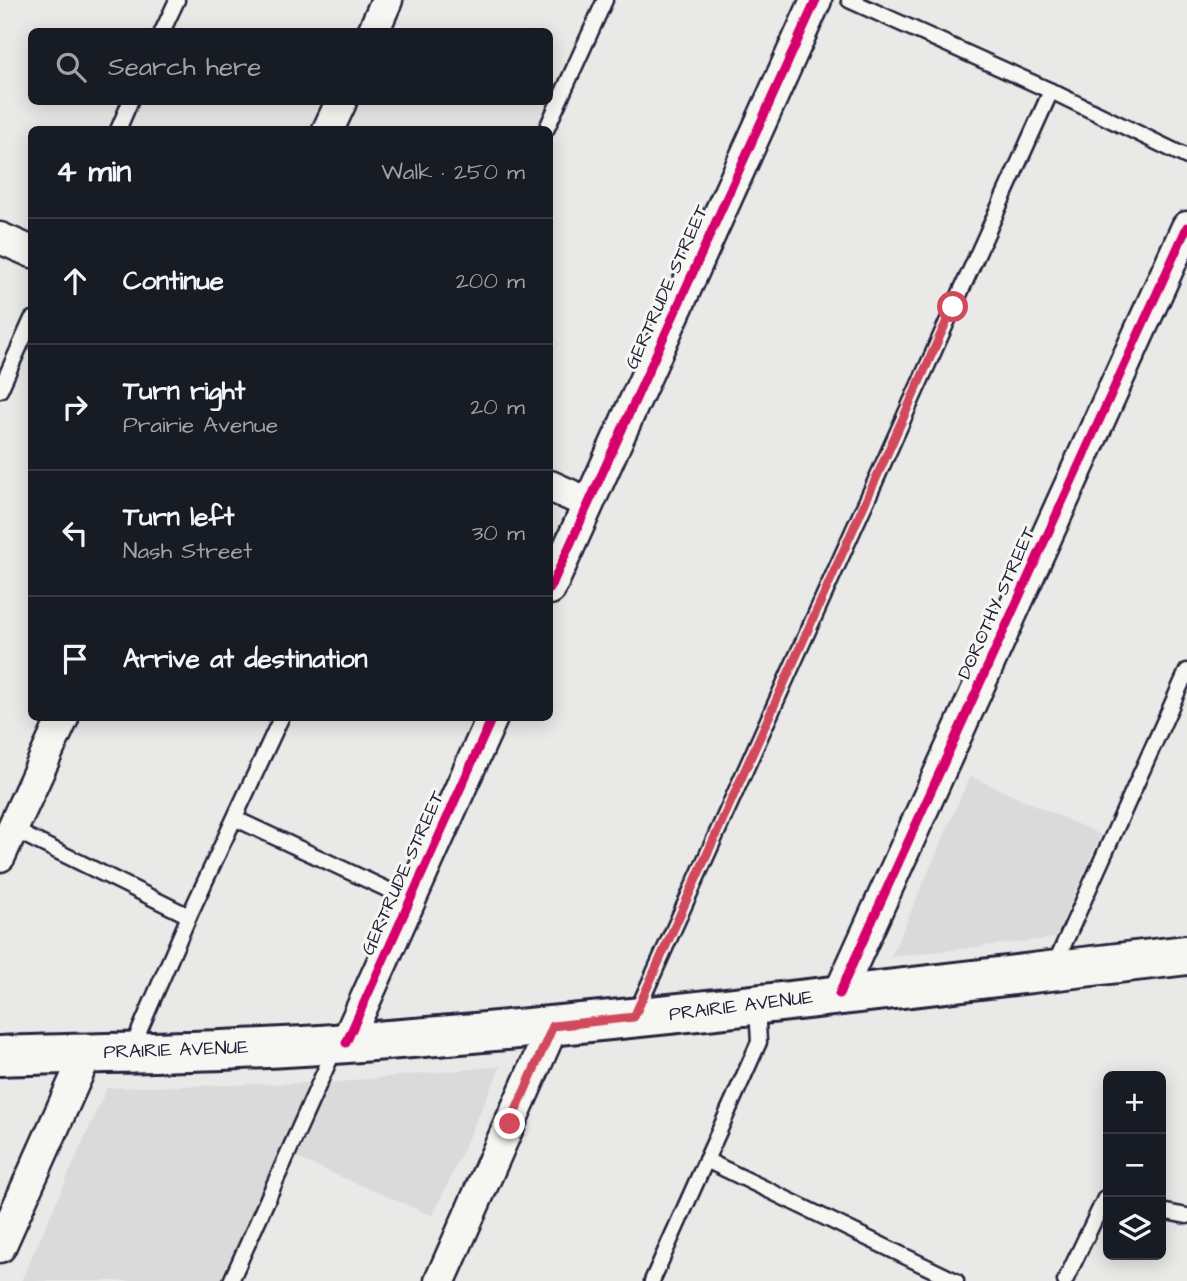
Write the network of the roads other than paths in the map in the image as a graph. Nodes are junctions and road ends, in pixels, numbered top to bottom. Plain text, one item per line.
1 (177, 0) edge
2 (387, 0) edge
3 (604, 0) edge
4 (816, 0) edge
5 (849, 0) edge
6 (164, 28) edge
7 (375, 28) edge
8 (1051, 91) junction
9 (130, 105) edge
10 (340, 105) edge
11 (120, 126) edge
12 (330, 126) edge
13 (548, 126) edge
14 (1187, 157) edge
15 (1187, 227) edge
16 (0, 238) edge
17 (28, 250) edge
18 (28, 328) edge
19 (0, 390) edge
20 (553, 487) edge
21 (588, 503) junction
22 (553, 582) edge
23 (1187, 671) edge
24 (62, 721) edge
25 (280, 721) edge
26 (491, 721) edge
27 (236, 818) junction
28 (12, 829) junction
29 (0, 856) edge
30 (410, 901) junction
31 (190, 916) junction
32 (1187, 955) edge
33 (1052, 970) junction
34 (839, 994) junction
35 (757, 1006) junction
36 (634, 1017) junction
37 (553, 1026) junction
38 (342, 1044) junction
39 (131, 1052) junction
40 (88, 1053) junction
41 (0, 1056) edge
42 (706, 1160) junction
43 (1103, 1202) edge
44 (1166, 1212) edge
45 (1187, 1216) edge
46 (0, 1247) edge
47 (231, 1281) edge
48 (440, 1281) edge
49 (652, 1281) edge
50 (956, 1281) edge
51 (1065, 1281) edge

1 - 6 lane
2 - 7 street
3 - 13 lane
4 - 21 street, GERTRUDE STREET
5 - 8 lane
8 - 14 lane
8 - 36 lane
9 - 11 lane
10 - 12 street
15 - 34 street, DOROTHY STREET
16 - 17 street
18 - 19 lane
20 - 21 street
21 - 22 street, GERTRUDE STREET
23 - 33 lane
24 - 28 street
25 - 27 lane
26 - 30 street, GERTRUDE STREET
27 - 30 lane
27 - 31 lane
28 - 29 street
28 - 31 lane
30 - 38 street, GERTRUDE STREET
31 - 39 lane
32 - 33 main road, PRAIRIE AVENUE
33 - 34 main road, PRAIRIE AVENUE
34 - 35 main road, PRAIRIE AVENUE
35 - 36 main road, PRAIRIE AVENUE
35 - 42 lane
36 - 37 main road, PRAIRIE AVENUE
37 - 38 main road, PRAIRIE AVENUE
37 - 48 street
38 - 39 main road, PRAIRIE AVENUE
38 - 47 lane
39 - 40 main road, PRAIRIE AVENUE
40 - 41 main road, PRAIRIE AVENUE
40 - 46 street
42 - 49 lane
42 - 50 lane
43 - 51 lane
44 - 45 lane

